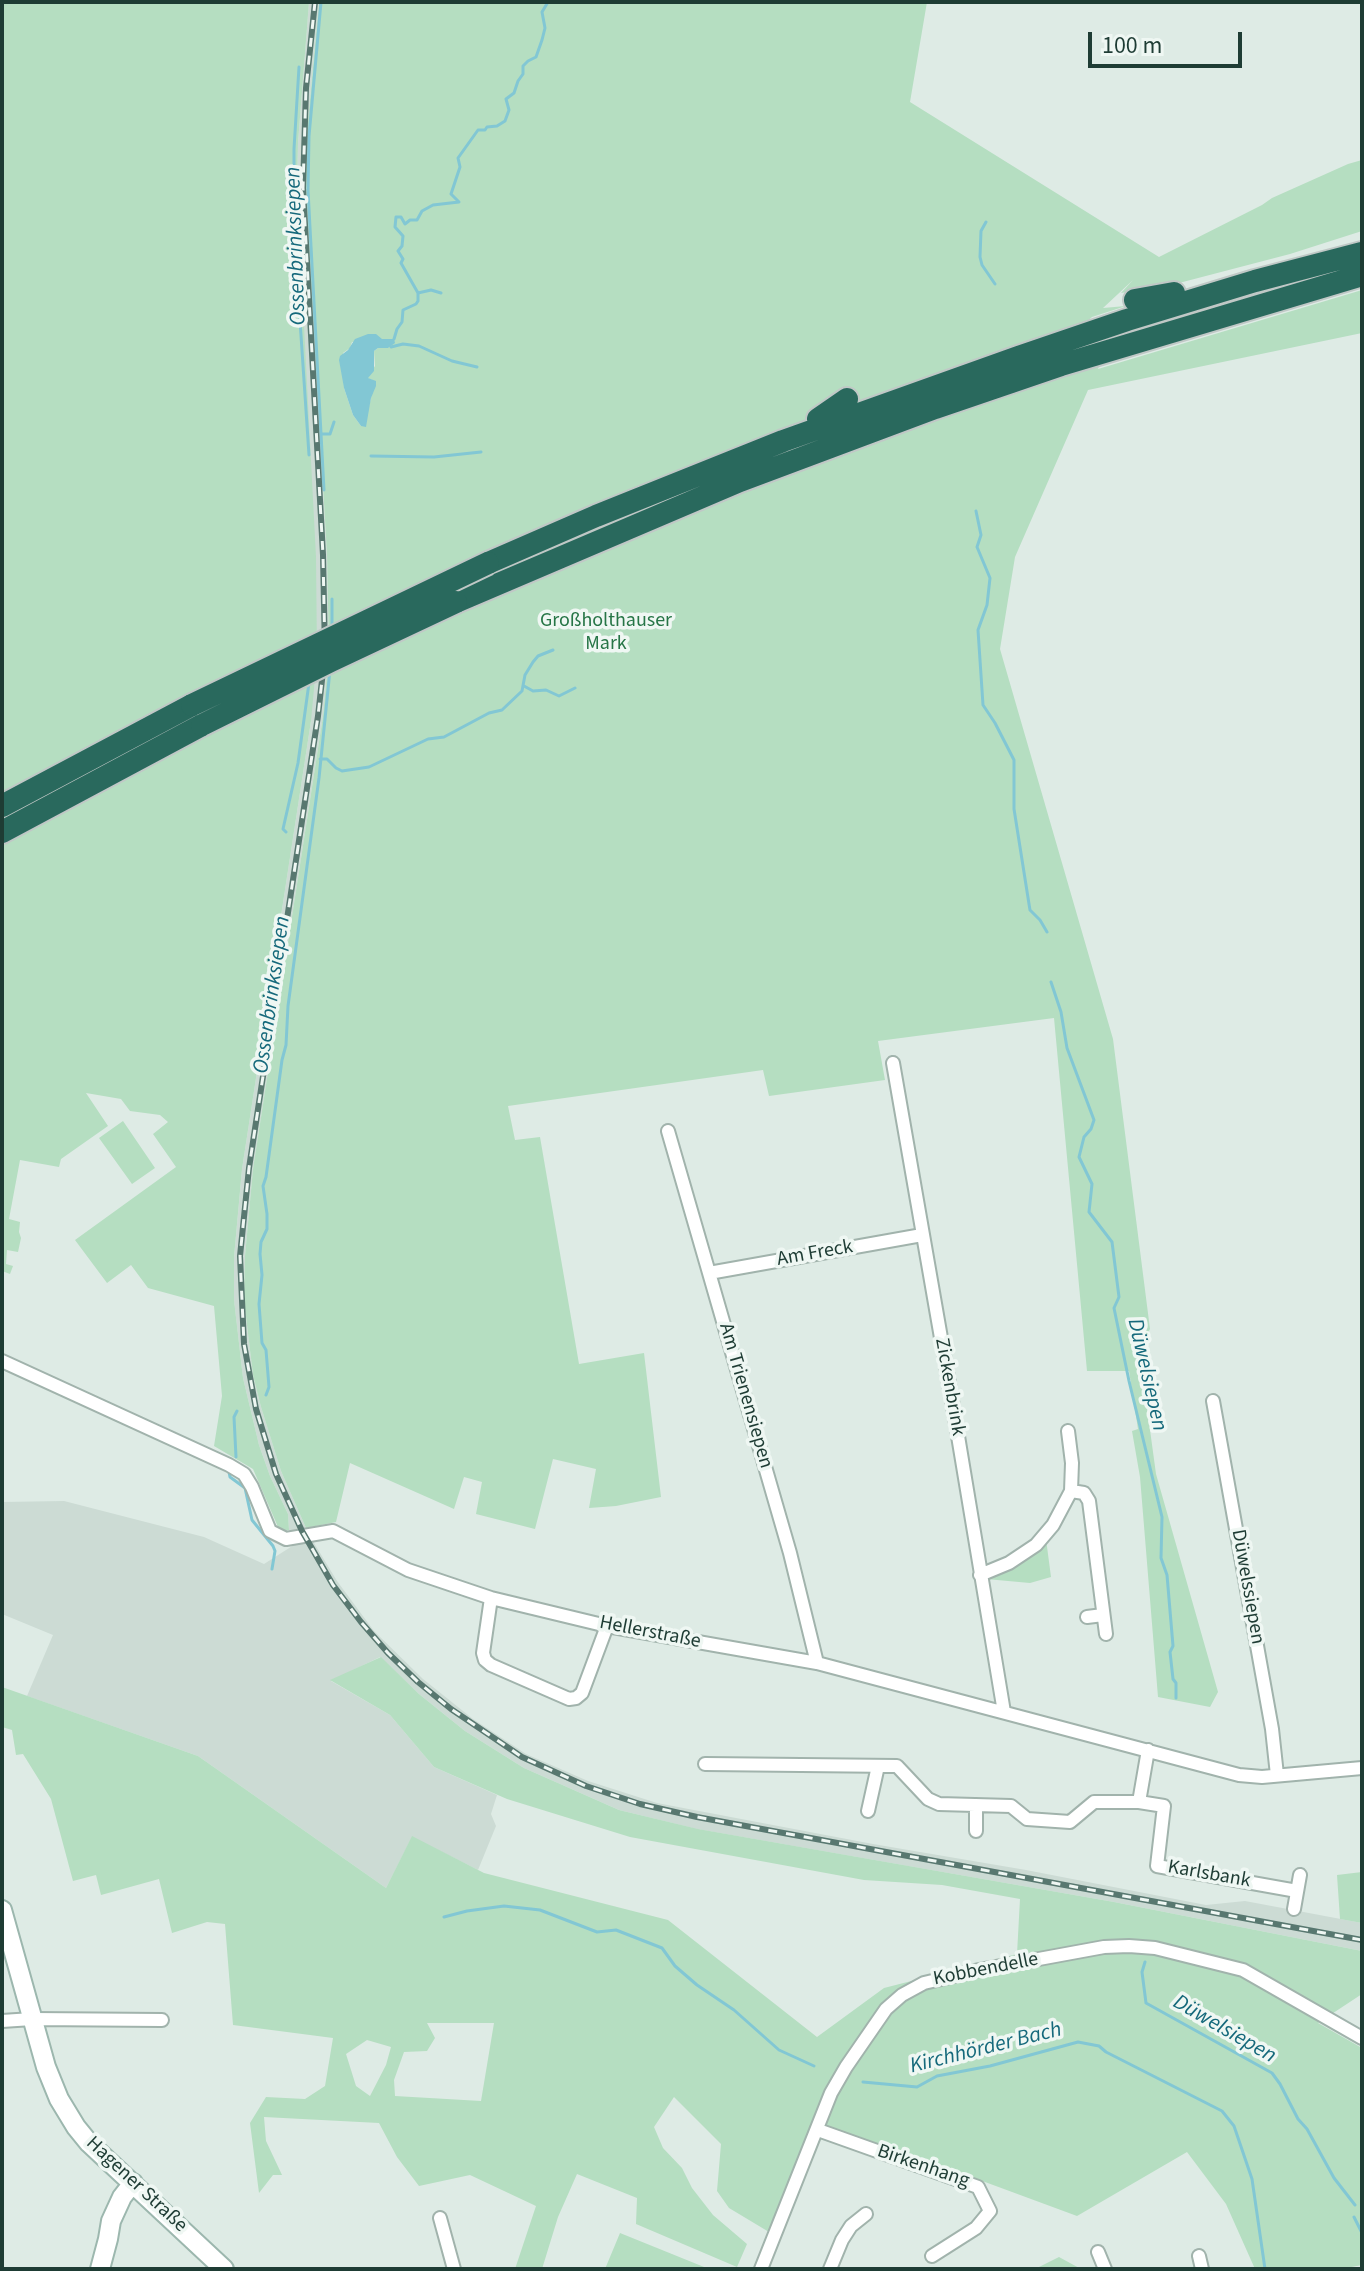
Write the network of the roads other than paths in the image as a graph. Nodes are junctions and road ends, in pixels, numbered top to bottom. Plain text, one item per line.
1 (1362, 253) edge
2 (1362, 275) edge
3 (1255, 281) junction
4 (1135, 300) dead end
5 (1174, 331) junction
6 (1108, 361) dead end
7 (847, 399) dead end
8 (783, 441) junction
9 (786, 476) dead end
10 (740, 481) junction
11 (197, 715) junction
12 (2, 806) edge
13 (2, 832) edge
14 (893, 1063) dead end
15 (668, 1131) dead end
16 (922, 1235) junction
17 (709, 1273) junction
18 (2, 1361) edge
19 (1213, 1401) dead end
20 (1068, 1431) dead end
21 (1071, 1491) junction
22 (980, 1575) junction
23 (491, 1598) junction
24 (1103, 1615) junction
25 (1087, 1617) dead end
26 (607, 1626) junction
27 (1106, 1634) dead end
28 (817, 1663) junction
29 (1004, 1712) junction
30 (1148, 1750) junction
31 (705, 1764) dead end
32 (878, 1766) junction
33 (1362, 1768) edge
34 (1277, 1775) junction
35 (1139, 1802) junction
36 (976, 1805) junction
37 (868, 1811) dead end
38 (976, 1831) dead end
39 (1300, 1875) dead end
40 (1297, 1891) junction
41 (1294, 1909) dead end
42 (2, 1910) edge
43 (32, 2019) junction
44 (162, 2020) dead end
45 (2, 2021) edge
46 (1362, 2038) edge
47 (818, 2130) junction
48 (138, 2188) junction
49 (866, 2214) dead end
50 (440, 2218) dead end
51 (1098, 2252) dead end
52 (932, 2256) dead end
53 (100, 2269) edge
54 (224, 2269) edge
55 (454, 2269) edge
56 (761, 2269) edge
57 (830, 2269) edge
58 (1105, 2269) edge

1 - 3 highway
2 - 5 highway
3 - 4 highway
3 - 8 highway
5 - 6 highway
5 - 10 highway
7 - 8 highway
8 - 11 highway, bridge
9 - 10 highway
10 - 11 highway, bridge
11 - 12 highway
11 - 13 highway
14 - 16 street, Zickenbrink
15 - 17 street, Am Trienensiepen
16 - 17 street, Am Freck
16 - 22 street, Zickenbrink
17 - 28 street, Am Trienensiepen
18 - 23 street, Hellerstraße
19 - 34 street, Düwelssiepen
20 - 21 street
21 - 22 street
21 - 24 street
22 - 29 street, Zickenbrink
23 - 26 street, Hellerstraße
23 - 26 street
24 - 25 street
24 - 27 street
26 - 28 street, Hellerstraße
28 - 29 street, Hellerstraße
29 - 30 street, Hellerstraße
30 - 34 street, Hellerstraße
30 - 35 street
31 - 32 street
32 - 36 street
32 - 37 street
33 - 34 street, Hellerstraße
35 - 36 street
35 - 40 street, Karlsbank
36 - 38 street
39 - 40 street
40 - 41 street
42 - 43 main road, Hagener Straße
43 - 44 street
43 - 45 street
43 - 48 main road, Hagener Straße
46 - 47 street, Kobbendelle
47 - 52 street, Birkenhang
47 - 56 street, Kobbendelle
48 - 53 main road
48 - 54 main road, Hagener Straße
49 - 57 street
50 - 55 street
51 - 58 street

